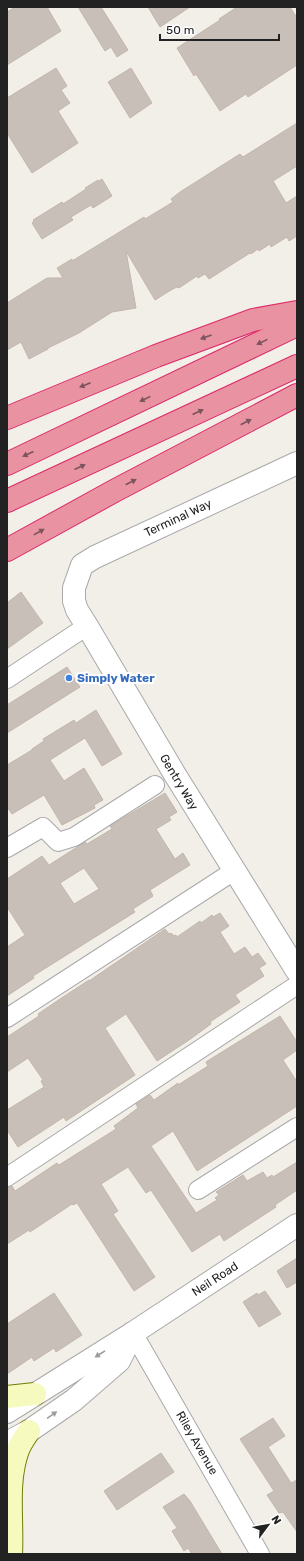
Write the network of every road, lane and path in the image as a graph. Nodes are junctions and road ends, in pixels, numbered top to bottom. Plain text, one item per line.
1 (297, 312) edge
2 (297, 325) edge
3 (297, 366) edge
4 (297, 395) edge
5 (7, 418) edge
6 (297, 463) edge
7 (7, 464) edge
8 (7, 501) edge
9 (7, 550) edge
10 (74, 588) joint
11 (87, 626) junction
12 (7, 679) edge
13 (155, 785) dead end
14 (7, 848) edge
15 (234, 871) junction
16 (297, 971) edge
17 (297, 985) edge
18 (7, 1018) edge
19 (297, 1127) edge
20 (7, 1177) edge
21 (198, 1190) dead end
22 (297, 1225) edge
23 (133, 1333) junction
24 (35, 1394) junction
25 (7, 1397) edge
26 (7, 1412) edge
27 (28, 1431) junction
28 (7, 1443) edge
29 (12, 1554) edge
30 (260, 1554) edge

1 -> 5 highway
2 -> 7 highway
8 -> 3 highway
9 -> 4 highway
6 - 10 street, Terminal Way
10 - 11 street, Gentry Way
11 - 12 street
11 - 15 street, Gentry Way
13 - 14 street
15 - 16 street, Gentry Way
15 - 18 street
17 - 20 street
19 - 21 street
22 - 23 street, Neil Road
23 -> 24 street, Neil Road
27 -> 23 street
23 - 30 street, Riley Avenue
24 - 25 main road
24 - 26 street, Neil Road
27 - 28 street
27 - 29 main road

